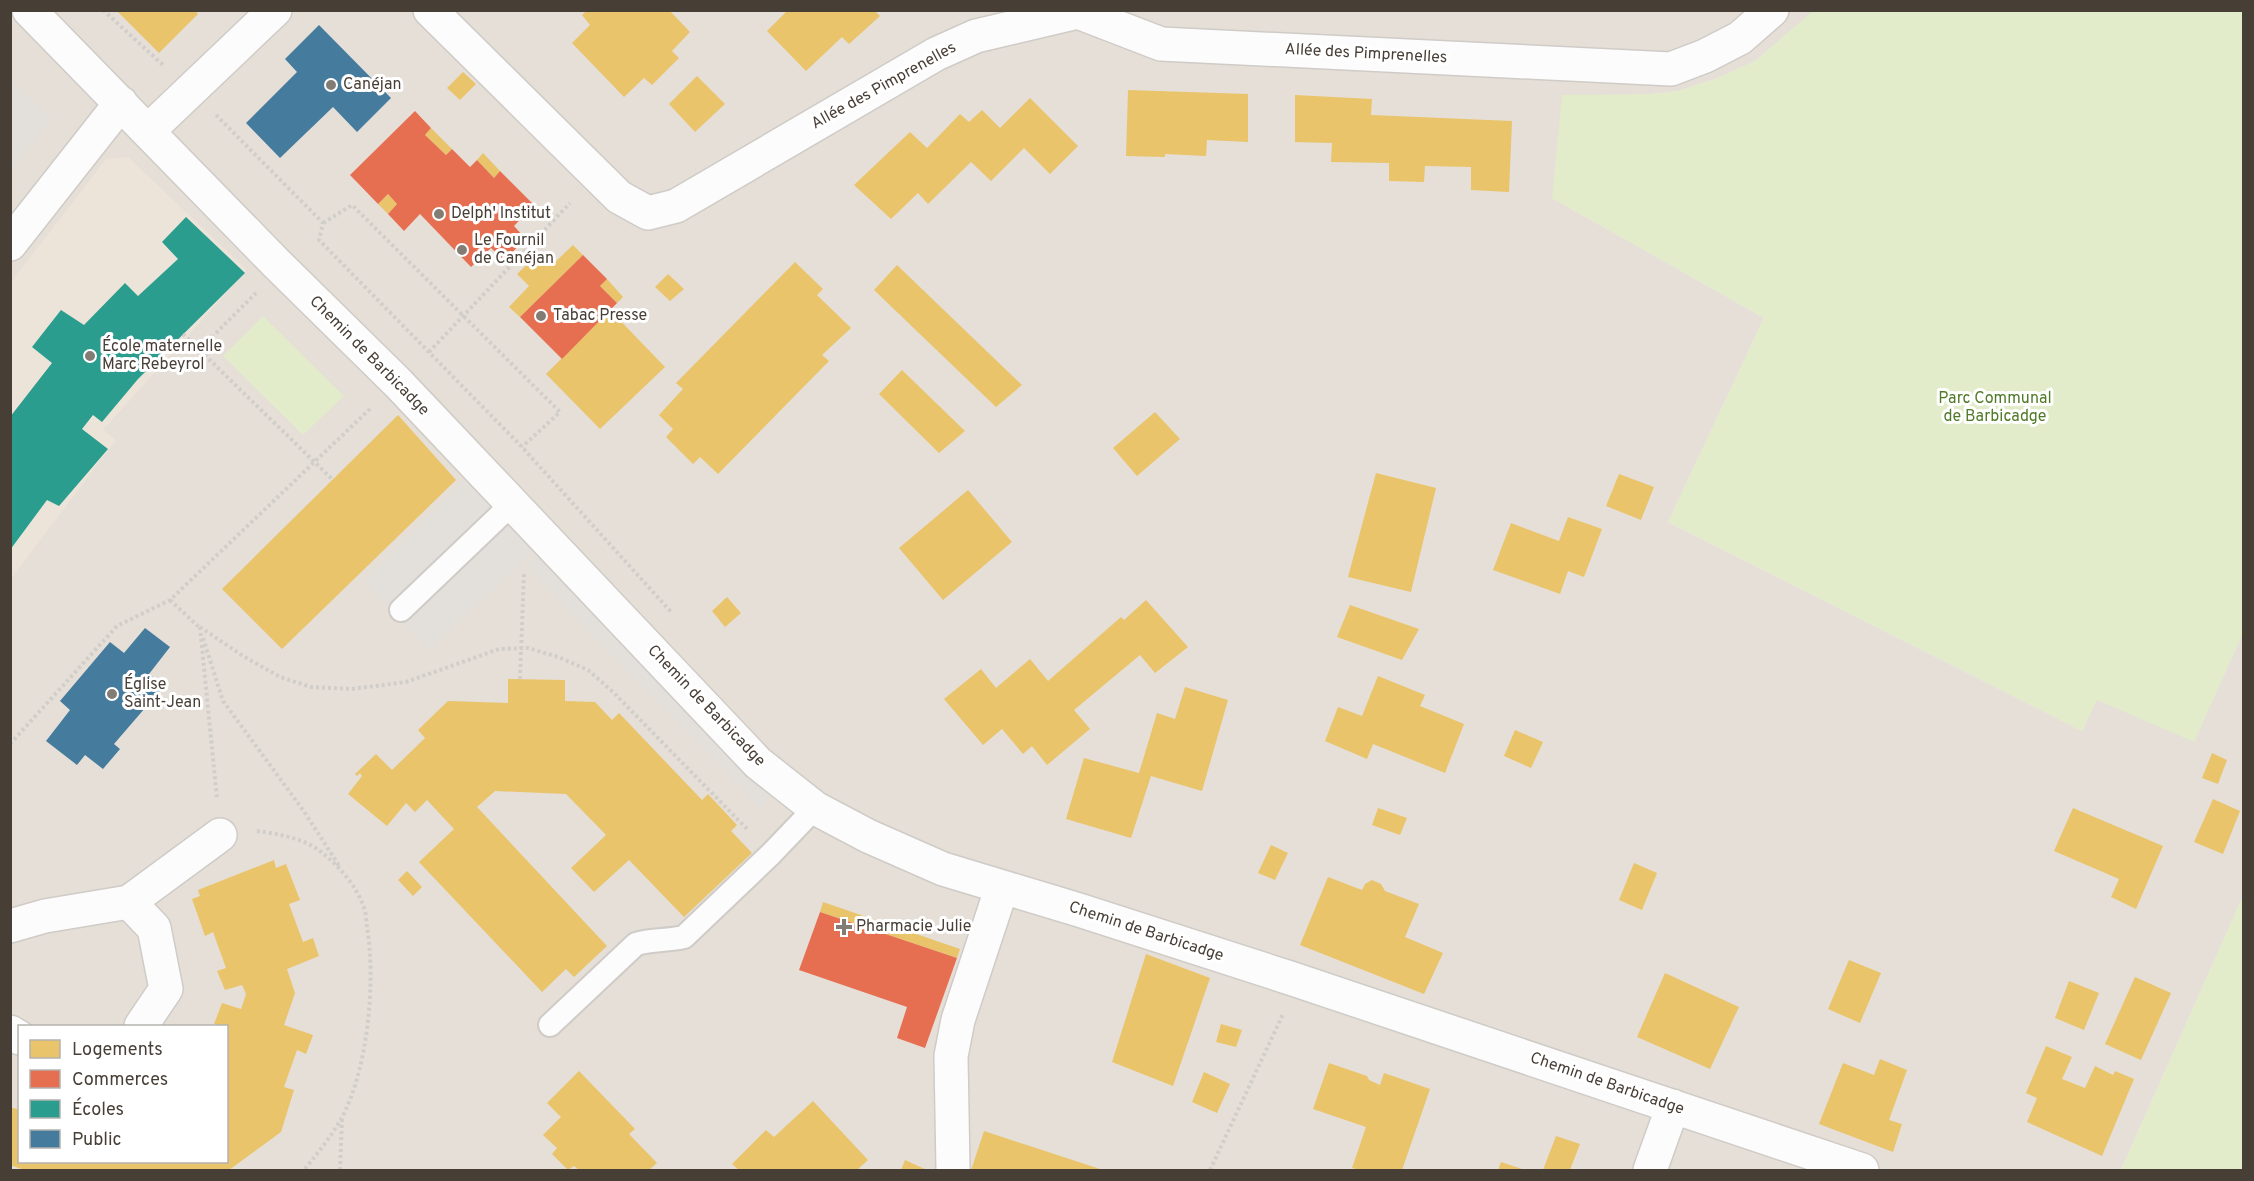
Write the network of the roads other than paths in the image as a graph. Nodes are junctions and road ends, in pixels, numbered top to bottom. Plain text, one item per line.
1 (29, 10) edge
2 (275, 10) edge
3 (430, 10) edge
4 (1772, 10) edge
5 (1078, 11) edge
6 (122, 103) junction
7 (148, 131) junction
8 (10, 244) edge
9 (519, 510) junction
10 (401, 610) dead end
11 (815, 808) junction
12 (220, 835) road end
13 (1002, 887) junction
14 (129, 902) junction
15 (10, 926) edge
16 (142, 1025) edge
17 (549, 1025) dead end
18 (1673, 1107) junction
19 (953, 1170) edge
20 (1650, 1170) edge
21 (1862, 1170) edge

1 - 6 street, Chemin de Barbicadge
2 - 7 street
3 - 5 street, Allée des Pimprenelles
4 - 5 street, Allée des Pimprenelles
6 - 7 street, Chemin de Barbicadge
6 - 8 street
7 - 9 street, Chemin de Barbicadge
9 - 10 lane
9 - 11 street, Chemin de Barbicadge
11 - 13 street, Chemin de Barbicadge
11 - 17 lane
12 - 14 street
13 - 18 street, Chemin de Barbicadge
13 - 19 street
14 - 15 street
14 - 16 street
18 - 20 street
18 - 21 street, Chemin de Barbicadge

